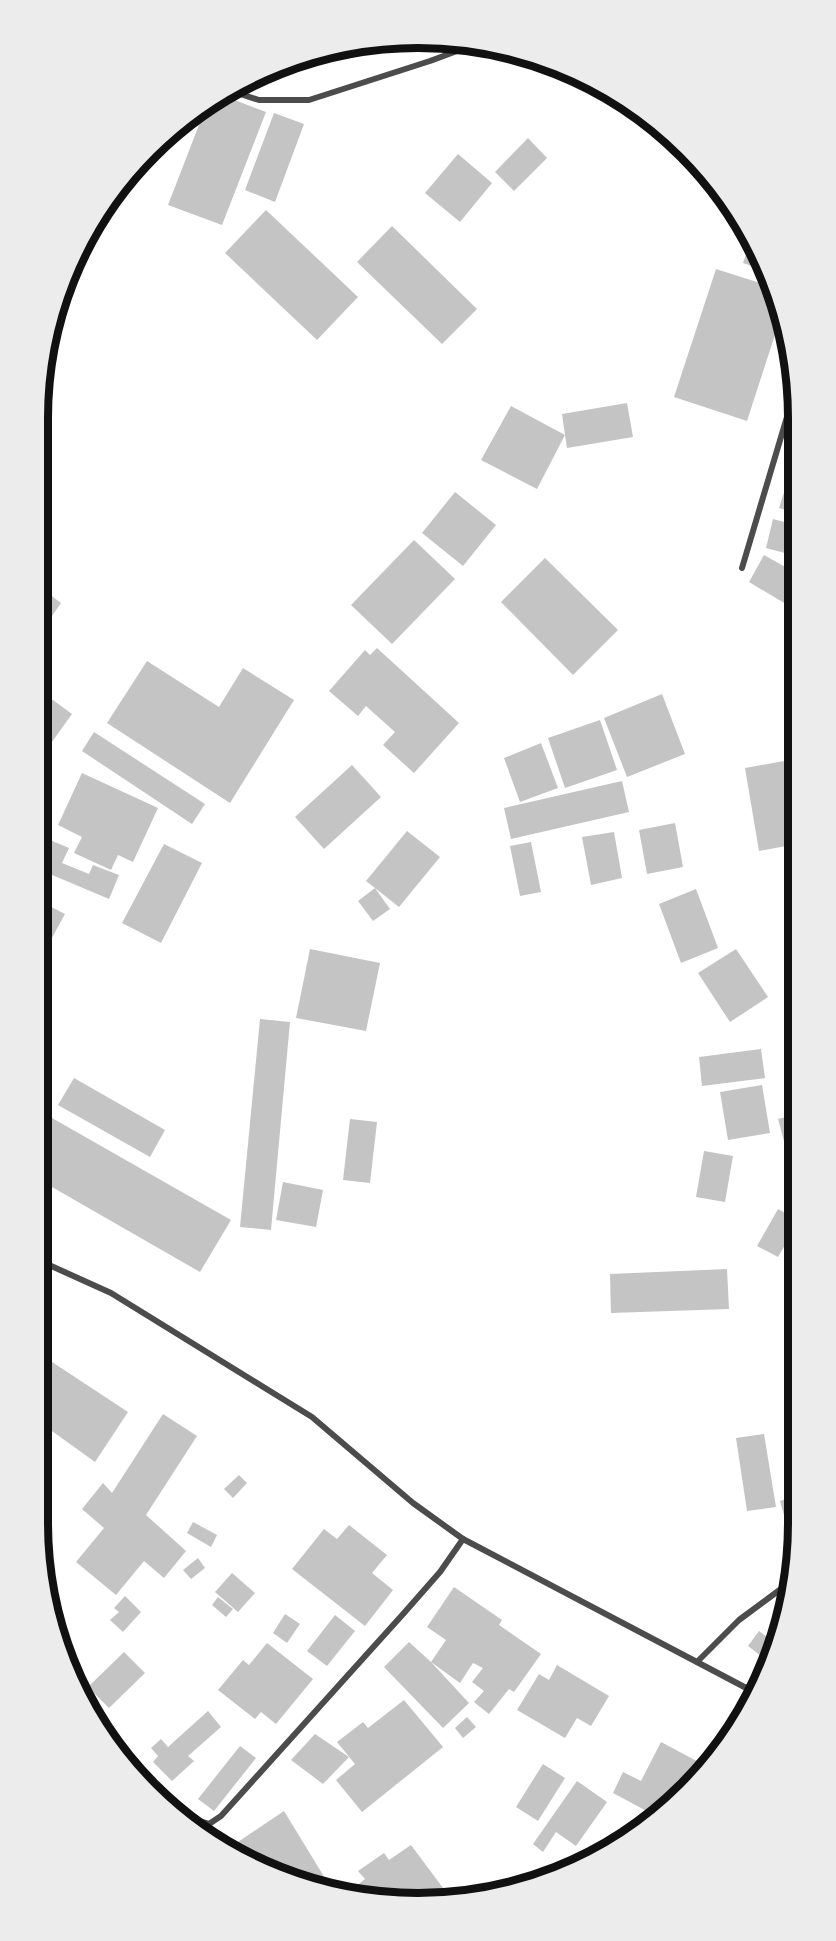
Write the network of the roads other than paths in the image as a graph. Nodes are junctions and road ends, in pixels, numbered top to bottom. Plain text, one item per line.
1 (459, 50) edge
2 (240, 94) edge
3 (788, 414) edge
4 (742, 568) dead end
5 (48, 1265) edge
6 (463, 1539) junction
7 (782, 1587) edge
8 (697, 1662) junction
9 (749, 1689) edge
10 (198, 1821) edge

1 - 2 street
3 - 4 street
5 - 6 street
6 - 8 street
6 - 10 street
7 - 8 street
8 - 9 street

